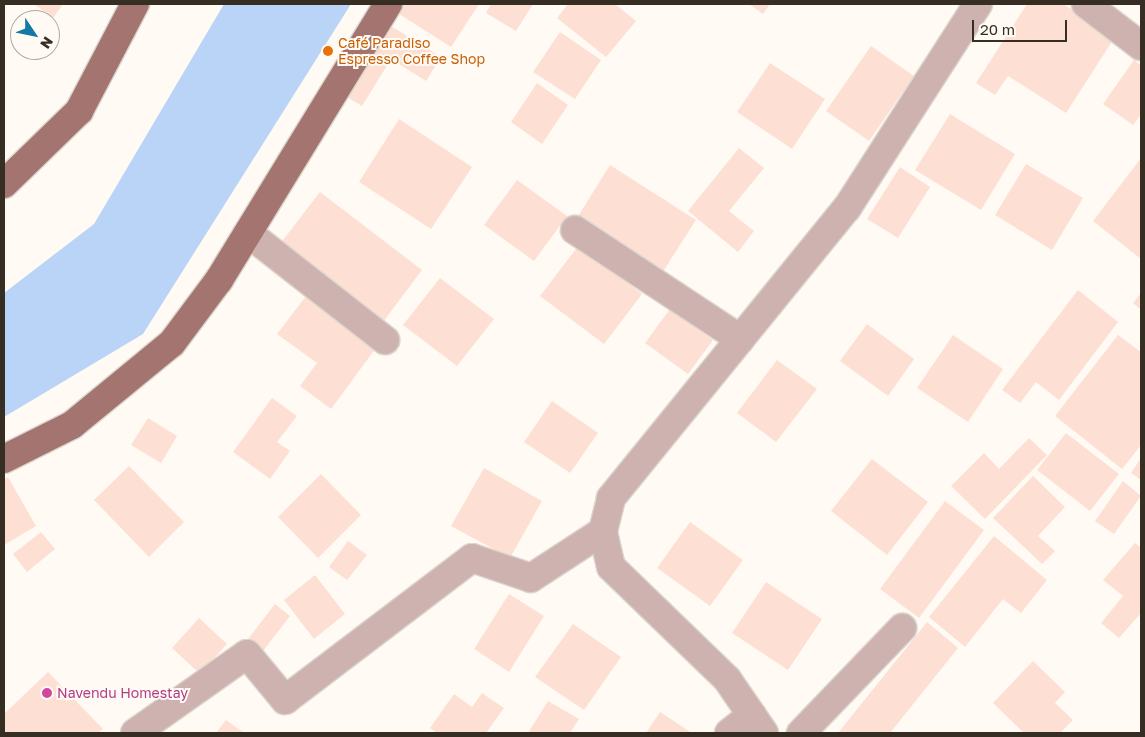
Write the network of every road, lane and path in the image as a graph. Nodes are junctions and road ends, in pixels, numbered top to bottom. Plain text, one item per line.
1 (135, 4) edge
2 (388, 4) edge
3 (978, 4) edge
4 (1086, 4) edge
5 (1141, 46) edge
6 (6, 179) edge
7 (575, 230) dead end
8 (248, 233) junction
9 (740, 339) junction
10 (384, 340) dead end
11 (4, 459) edge
12 (602, 531) junction
13 (902, 628) dead end
14 (758, 724) edge
15 (135, 733) edge
16 (729, 733) edge
17 (801, 733) edge

1 - 6 main road
2 - 8 main road
3 - 9 street
4 - 5 street
7 - 9 street
8 - 10 street
8 - 11 main road
9 - 12 street
12 - 14 street
12 - 15 street
13 - 17 street
14 - 16 street

